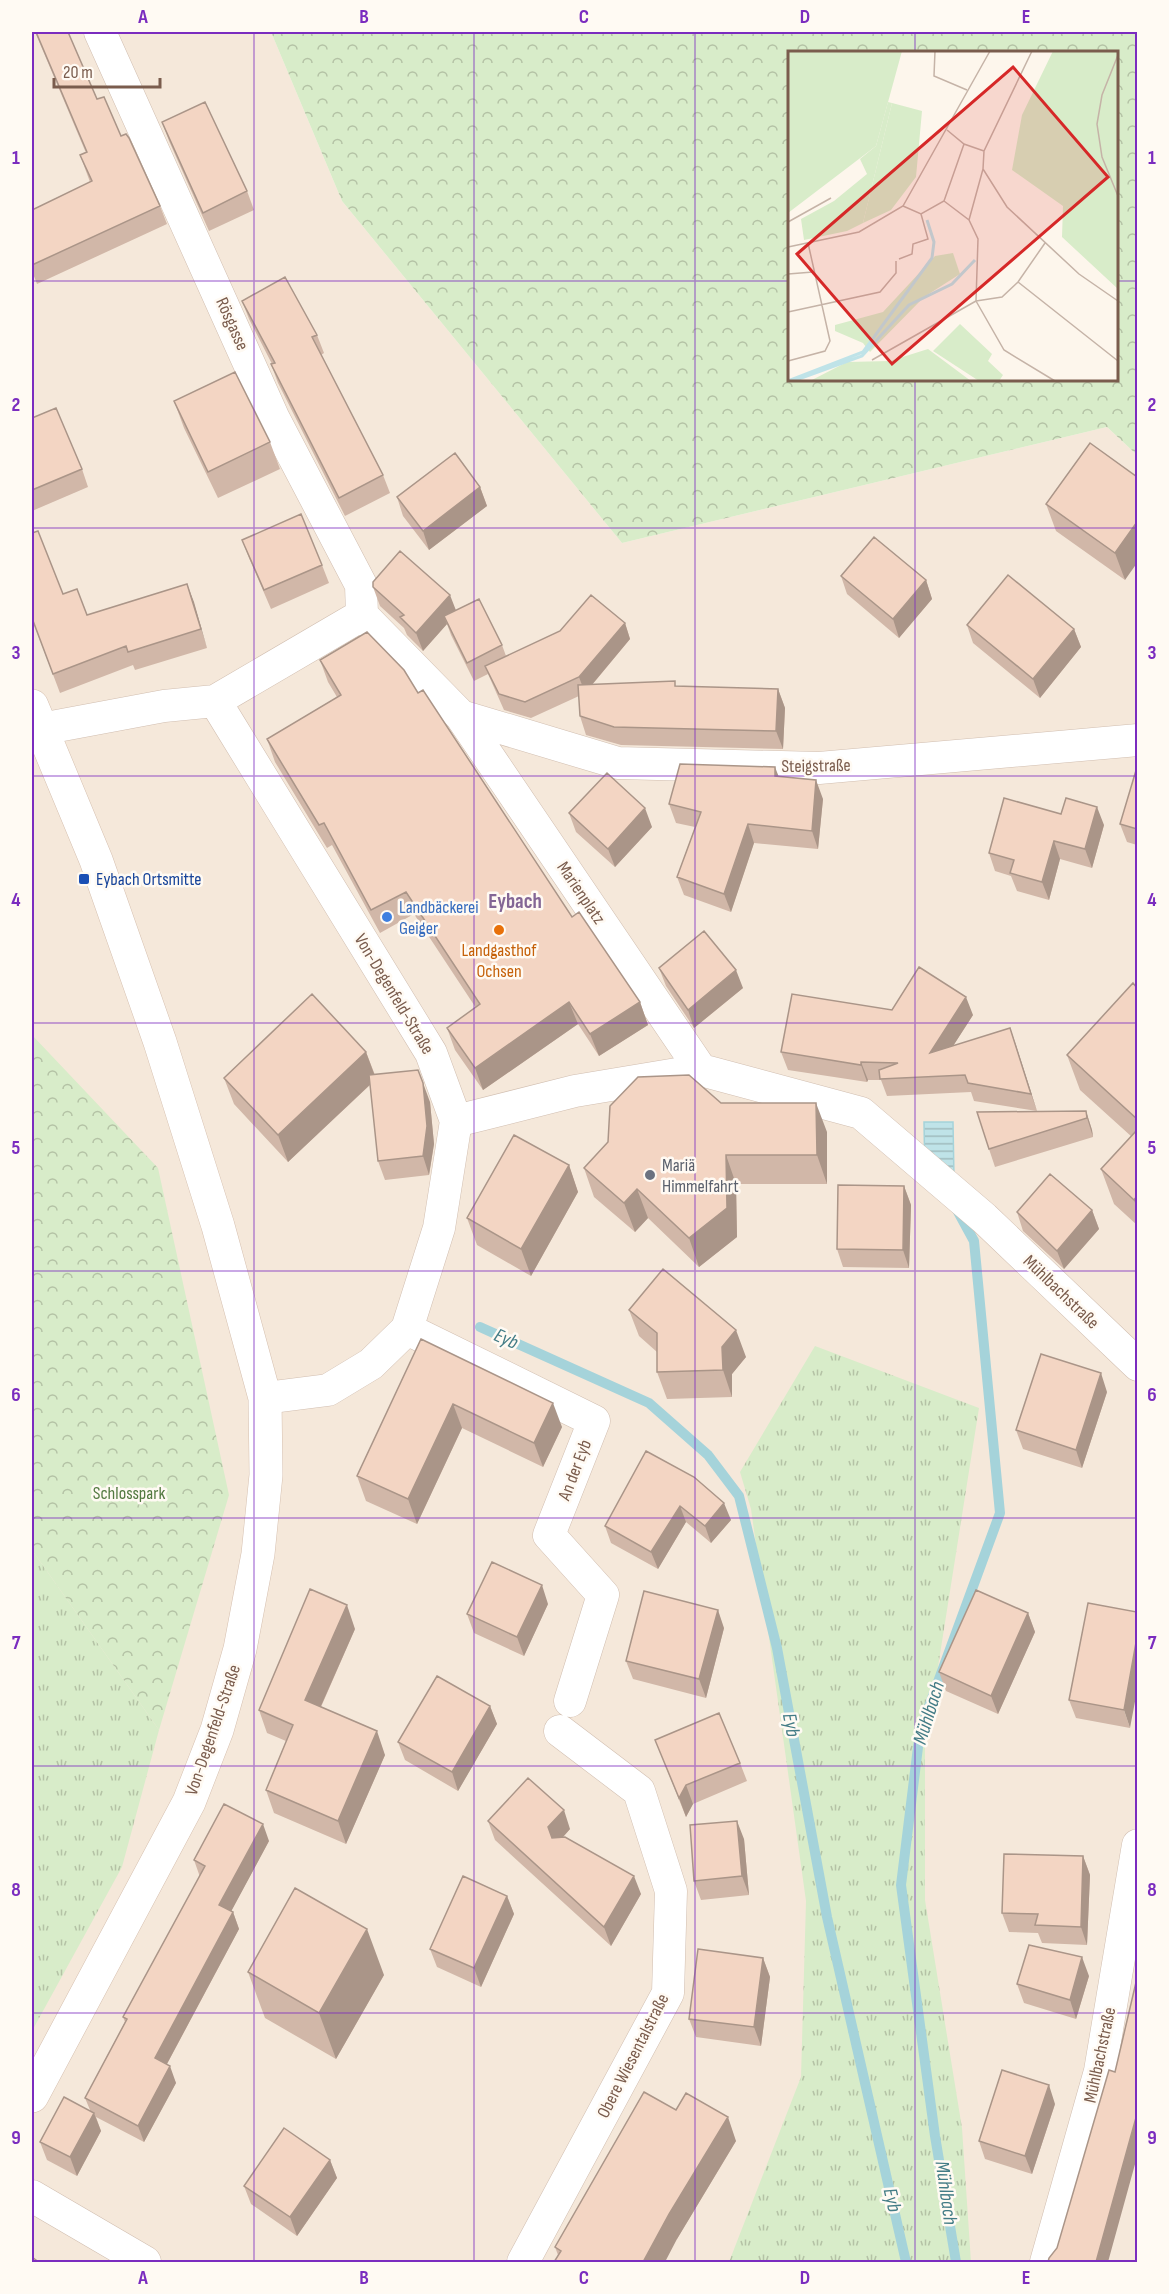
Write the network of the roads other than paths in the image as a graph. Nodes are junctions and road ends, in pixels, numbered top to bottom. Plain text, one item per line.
1 (100, 32) edge
2 (362, 615) junction
3 (215, 701) junction
4 (36, 717) edge
5 (461, 717) junction
6 (1137, 740) edge
7 (701, 1070) junction
8 (456, 1121) junction
9 (407, 1329) junction
10 (1137, 1365) edge
11 (265, 1398) junction
12 (570, 1701) dead end
13 (560, 1731) dead end
14 (1137, 1845) edge
15 (32, 2096) edge
16 (32, 2196) edge
17 (146, 2262) edge
18 (523, 2262) edge
19 (1046, 2262) edge

1 - 2 street, Rösgasse
2 - 3 street
2 - 5 street, Steigstraße
3 - 4 street, Von-Degenfeld-Straße
3 - 8 street, Von-Degenfeld-Straße
4 - 11 main road, Von-Degenfeld-Straße
5 - 6 street, Steigstraße
5 - 7 street, Marienplatz
7 - 8 street
7 - 10 street, Mühlbachstraße
8 - 9 street, Von-Degenfeld-Straße
9 - 11 street, Von-Degenfeld-Straße
9 - 12 street, An der Eyb
11 - 15 main road, Von-Degenfeld-Straße
13 - 18 street, Obere Wiesentalstraße
14 - 19 street, Mühlbachstraße
16 - 17 street

